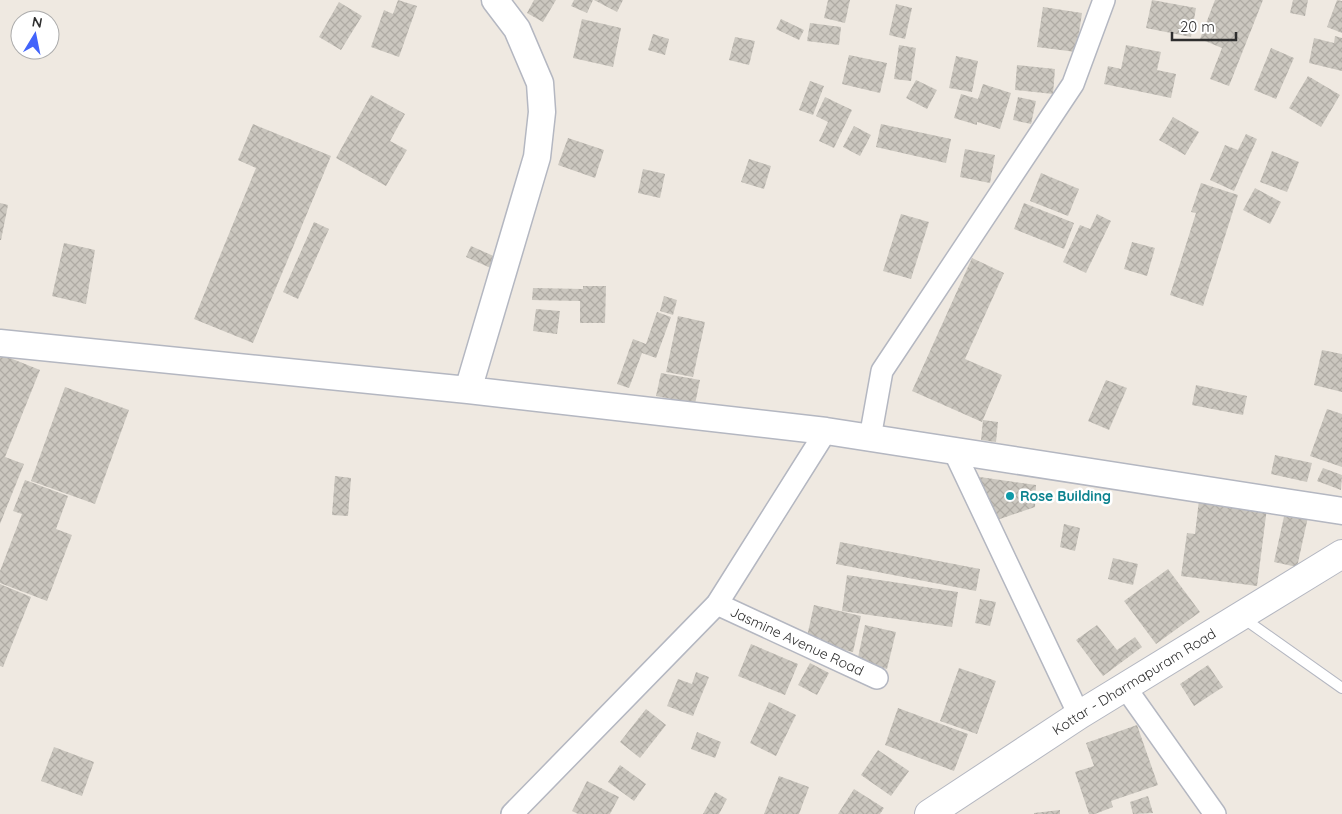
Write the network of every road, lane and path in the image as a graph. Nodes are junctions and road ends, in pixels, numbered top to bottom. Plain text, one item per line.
1 (495, 0) edge
2 (1104, 0) edge
3 (0, 342) edge
4 (468, 390) junction
5 (826, 431) junction
6 (870, 438) junction
7 (954, 451) junction
8 (1341, 507) edge
9 (1342, 554) edge
10 (717, 604) junction
11 (1240, 616) junction
12 (877, 678) dead end
13 (1126, 687) junction
14 (1342, 688) edge
15 (1079, 715) junction
16 (512, 814) edge
17 (930, 814) edge
18 (1215, 814) edge

1 - 4 street
2 - 6 street
3 - 4 street
4 - 5 street
5 - 6 street
5 - 10 street
6 - 7 street
7 - 8 street
7 - 15 street
9 - 11 main road, Kottar - Dharmapuram Road
10 - 12 street, Jasmine Avenue Road
10 - 16 street
11 - 13 main road, Kottar - Dharmapuram Road
11 - 14 lane
13 - 15 main road, Kottar - Dharmapuram Road
13 - 18 street
15 - 17 main road, Kottar - Dharmapuram Road

